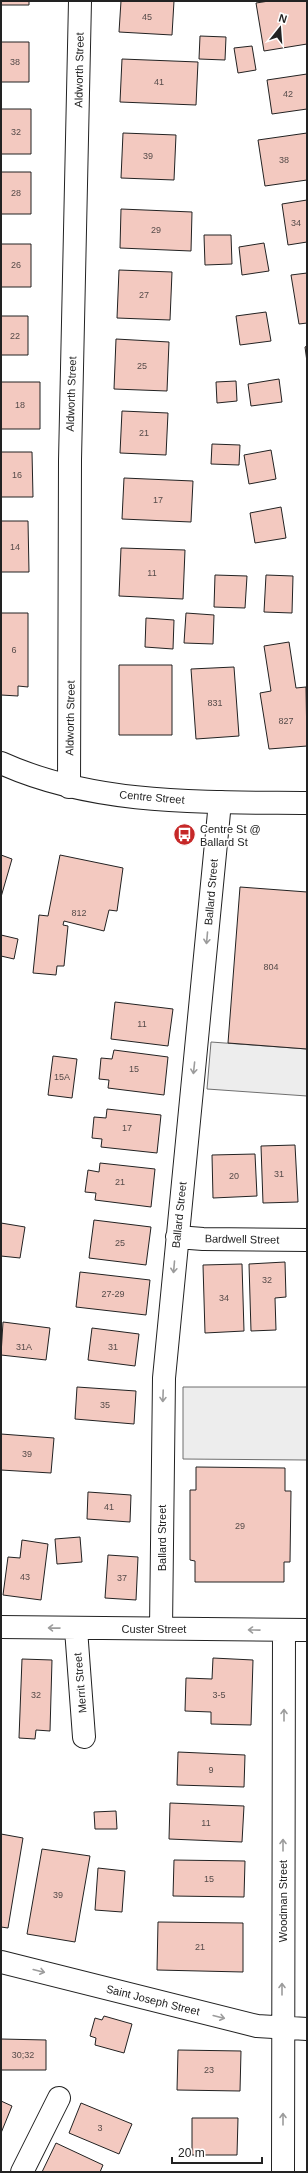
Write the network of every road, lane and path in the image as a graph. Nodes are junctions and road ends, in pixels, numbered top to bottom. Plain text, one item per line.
1 (80, 1) edge
2 (1, 763) edge
3 (69, 787) junction
4 (220, 802) junction
5 (307, 804) edge
6 (177, 1237) junction
7 (307, 1240) edge
8 (1, 1627) edge
9 (161, 1628) junction
10 (76, 1629) junction
11 (284, 1630) junction
12 (307, 1630) edge
13 (84, 1737) dead end
14 (1, 1962) edge
15 (282, 2028) junction
16 (307, 2029) edge
17 (59, 2098) dead end
18 (22, 2172) edge
19 (283, 2172) edge

1 - 3 street, Aldworth Street
2 - 3 street, Centre Street
3 - 4 street, Centre Street
4 - 5 street, Centre Street
4 -> 6 street, Ballard Street
6 - 7 street, Bardwell Street
6 -> 9 street, Ballard Street
10 -> 8 street, Custer Street
9 - 10 street, Custer Street
11 -> 9 street, Custer Street
10 - 13 street, Merrit Street
11 - 12 street, Custer Street
15 -> 11 street, Woodman Street
14 -> 15 street, Saint Joseph Street
15 - 16 street, Saint Joseph Street
19 -> 15 street, Woodman Street
17 - 18 street

